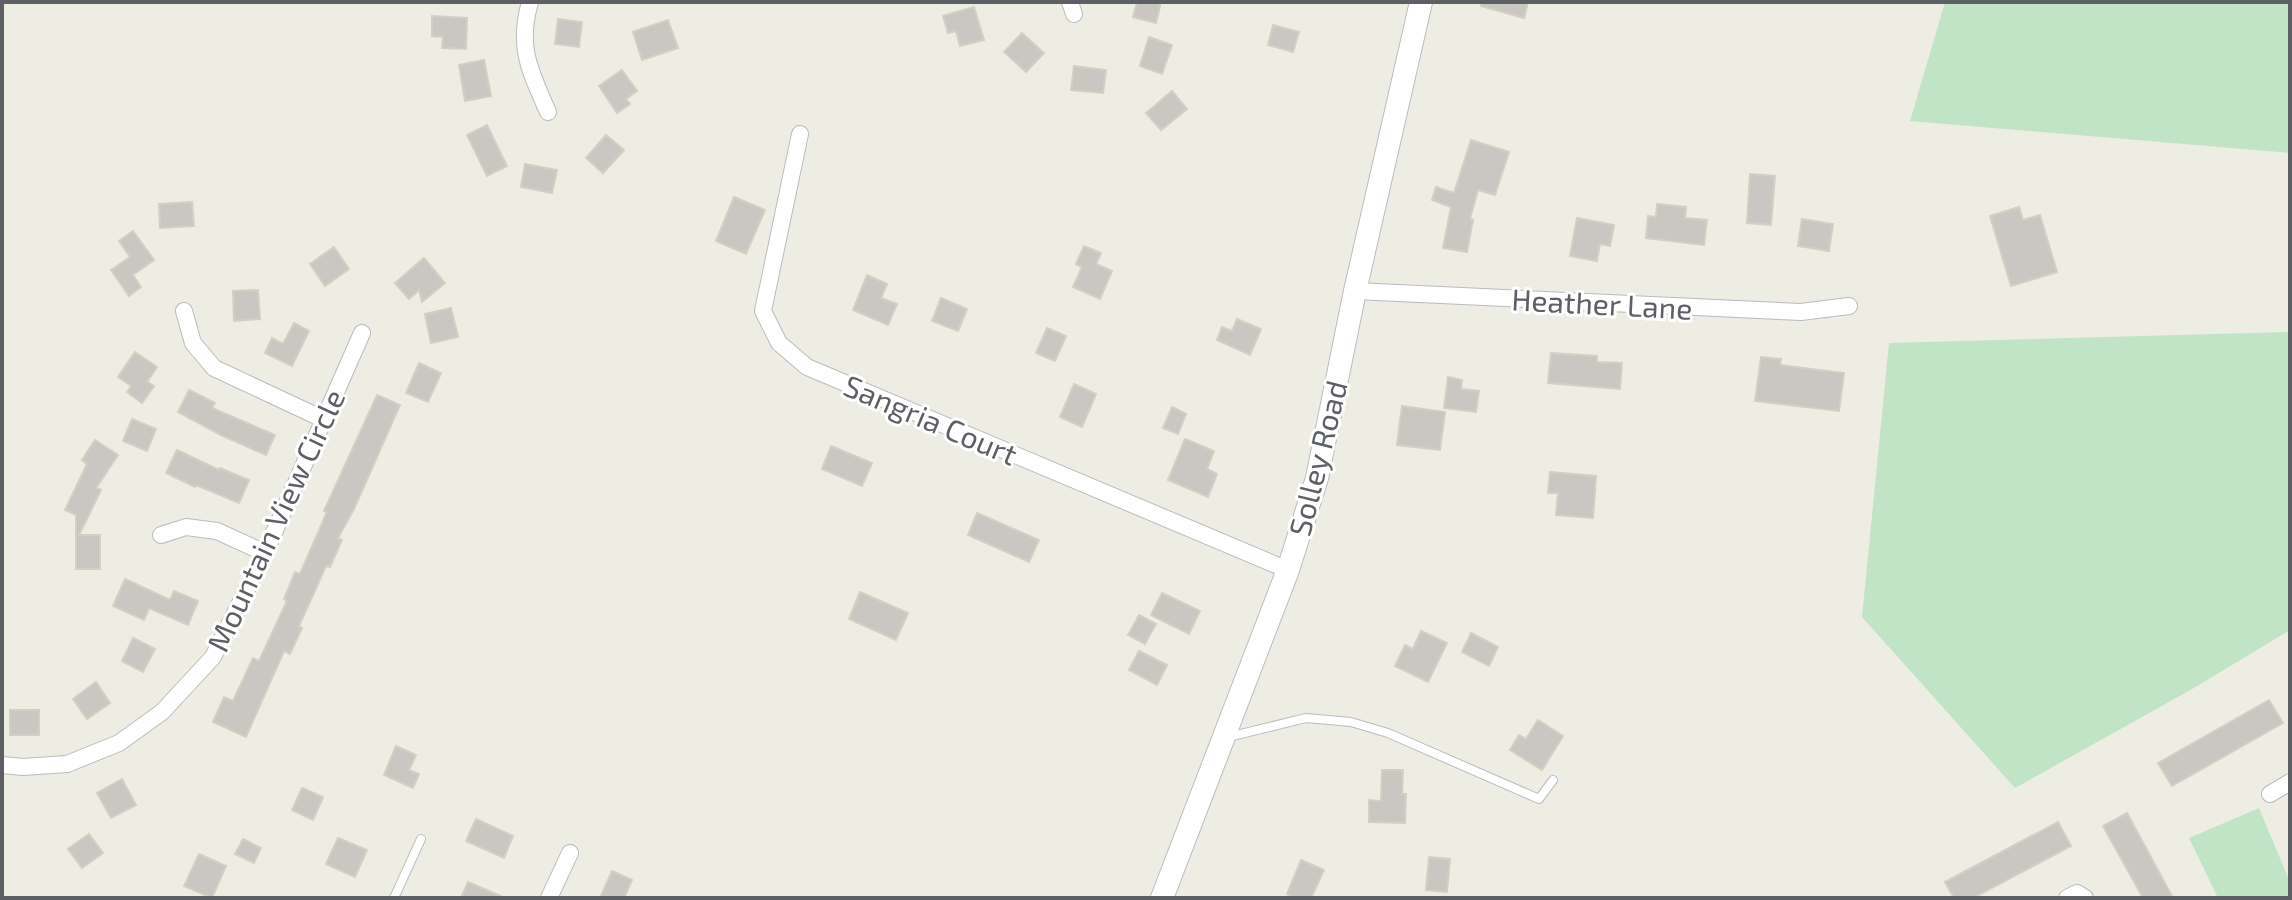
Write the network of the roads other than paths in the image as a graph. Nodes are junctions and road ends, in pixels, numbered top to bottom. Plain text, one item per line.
1 (530, 2) edge
2 (1421, 2) edge
3 (548, 112) dead end
4 (800, 134) dead end
5 (1355, 291) junction
6 (1849, 306) dead end
7 (184, 311) dead end
8 (362, 333) dead end
9 (323, 419) junction
10 (161, 535) dead end
11 (265, 553) junction
12 (1288, 570) junction
13 (1223, 738) junction
14 (2, 765) edge
15 (1553, 780) dead end
16 (2290, 782) edge
17 (2270, 794) dead end
18 (421, 839) dead end
19 (570, 853) dead end
20 (394, 898) edge
21 (549, 898) edge
22 (1162, 898) edge
23 (2067, 898) edge
24 (2085, 898) edge

1 - 3 street
2 - 5 main road, Solley Road
4 - 12 street, Sangria Court
5 - 6 street, Heather Lane
5 - 12 main road, Solley Road
7 - 9 street
8 - 9 street, Mountain View Circle
9 - 11 street, Mountain View Circle
10 - 11 street
11 - 14 street, Mountain View Circle
12 - 13 main road, Solley Road
13 - 15 lane
13 - 22 main road, Solley Road
16 - 17 street
18 - 20 lane
19 - 21 street
23 - 24 street

